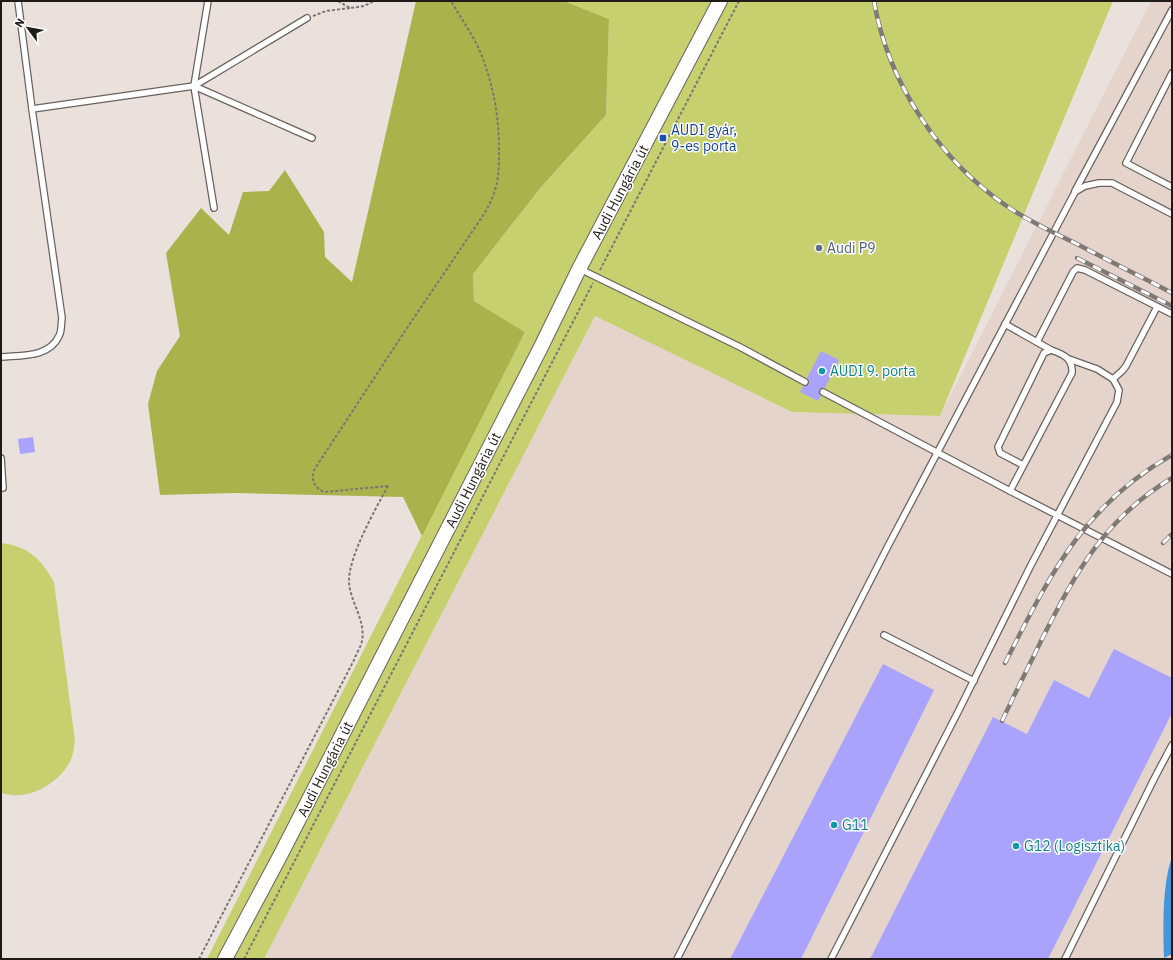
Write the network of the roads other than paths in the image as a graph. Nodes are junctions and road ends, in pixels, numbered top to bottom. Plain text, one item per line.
1 (18, 1) edge
2 (208, 1) edge
3 (720, 1) edge
4 (1172, 10) edge
5 (307, 18) road end
6 (1172, 72) edge
7 (194, 86) junction
8 (32, 109) junction
9 (312, 138) dead end
10 (1172, 187) edge
11 (1075, 192) junction
12 (214, 208) dead end
13 (1172, 214) edge
14 (579, 269) junction
15 (1157, 307) junction
16 (1172, 314) edge
17 (1005, 324) junction
18 (1037, 342) junction
19 (1051, 350) junction
20 (1, 358) edge
21 (1069, 360) junction
22 (1113, 380) junction
23 (805, 382) dead end
24 (823, 392) dead end
25 (937, 452) junction
26 (1, 458) edge
27 (1023, 465) junction
28 (1, 488) edge
29 (1010, 491) junction
30 (1056, 515) junction
31 (1172, 574) edge
32 (884, 635) dead end
33 (974, 681) junction
34 (1172, 745) edge
35 (225, 959) edge
36 (677, 959) edge
37 (831, 959) edge
38 (1065, 959) edge

1 - 8 lane
2 - 7 lane
3 - 14 street, Audi Hungária út
4 - 11 lane
5 - 7 lane
6 - 10 lane
7 - 8 lane
7 - 9 lane
7 - 12 lane
8 - 20 lane
11 - 13 lane
11 - 17 lane
14 - 23 lane
14 - 35 street, Audi Hungária út
15 - 16 lane
15 - 18 lane
15 - 22 lane
17 - 18 lane
17 - 25 lane
18 - 19 lane
19 - 21 lane
19 - 27 lane
21 - 22 lane
21 - 27 lane
22 - 30 lane
24 - 25 lane
25 - 29 lane
25 - 36 lane
26 - 28 lane
27 - 29 lane
29 - 30 lane
30 - 31 lane
30 - 33 lane
32 - 33 lane
33 - 37 lane
34 - 38 lane

